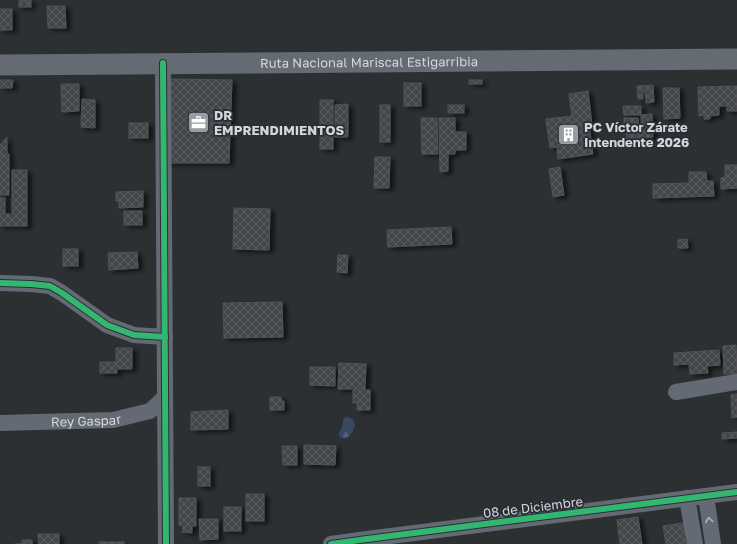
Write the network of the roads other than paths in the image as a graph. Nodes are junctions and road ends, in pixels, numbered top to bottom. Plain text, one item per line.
1 (737, 59) edge
2 (163, 63) junction
3 (0, 64) edge
4 (0, 283) edge
5 (165, 337) junction
6 (737, 382) edge
7 (676, 392) dead end
8 (165, 397) junction
9 (0, 423) edge
10 (737, 492) edge
11 (706, 496) junction
12 (688, 498) junction
13 (367, 541) edge
14 (166, 544) edge
15 (331, 544) edge
16 (695, 544) edge
17 (713, 544) edge

1 - 2 main road, Ruta Nacional Mariscal Estigarribia
2 - 3 main road, Ruta Nacional Mariscal Estigarribia
2 - 5 street
4 - 5 street
5 - 8 street
6 - 7 street
8 - 9 street, Rey Gaspar
8 - 14 street
10 - 11 street, 08 de Diciembre
11 - 12 street, 08 de Diciembre
17 -> 11 street
12 - 13 street, 08 de Diciembre
12 - 16 street
13 - 15 street, 08 de Diciembre

